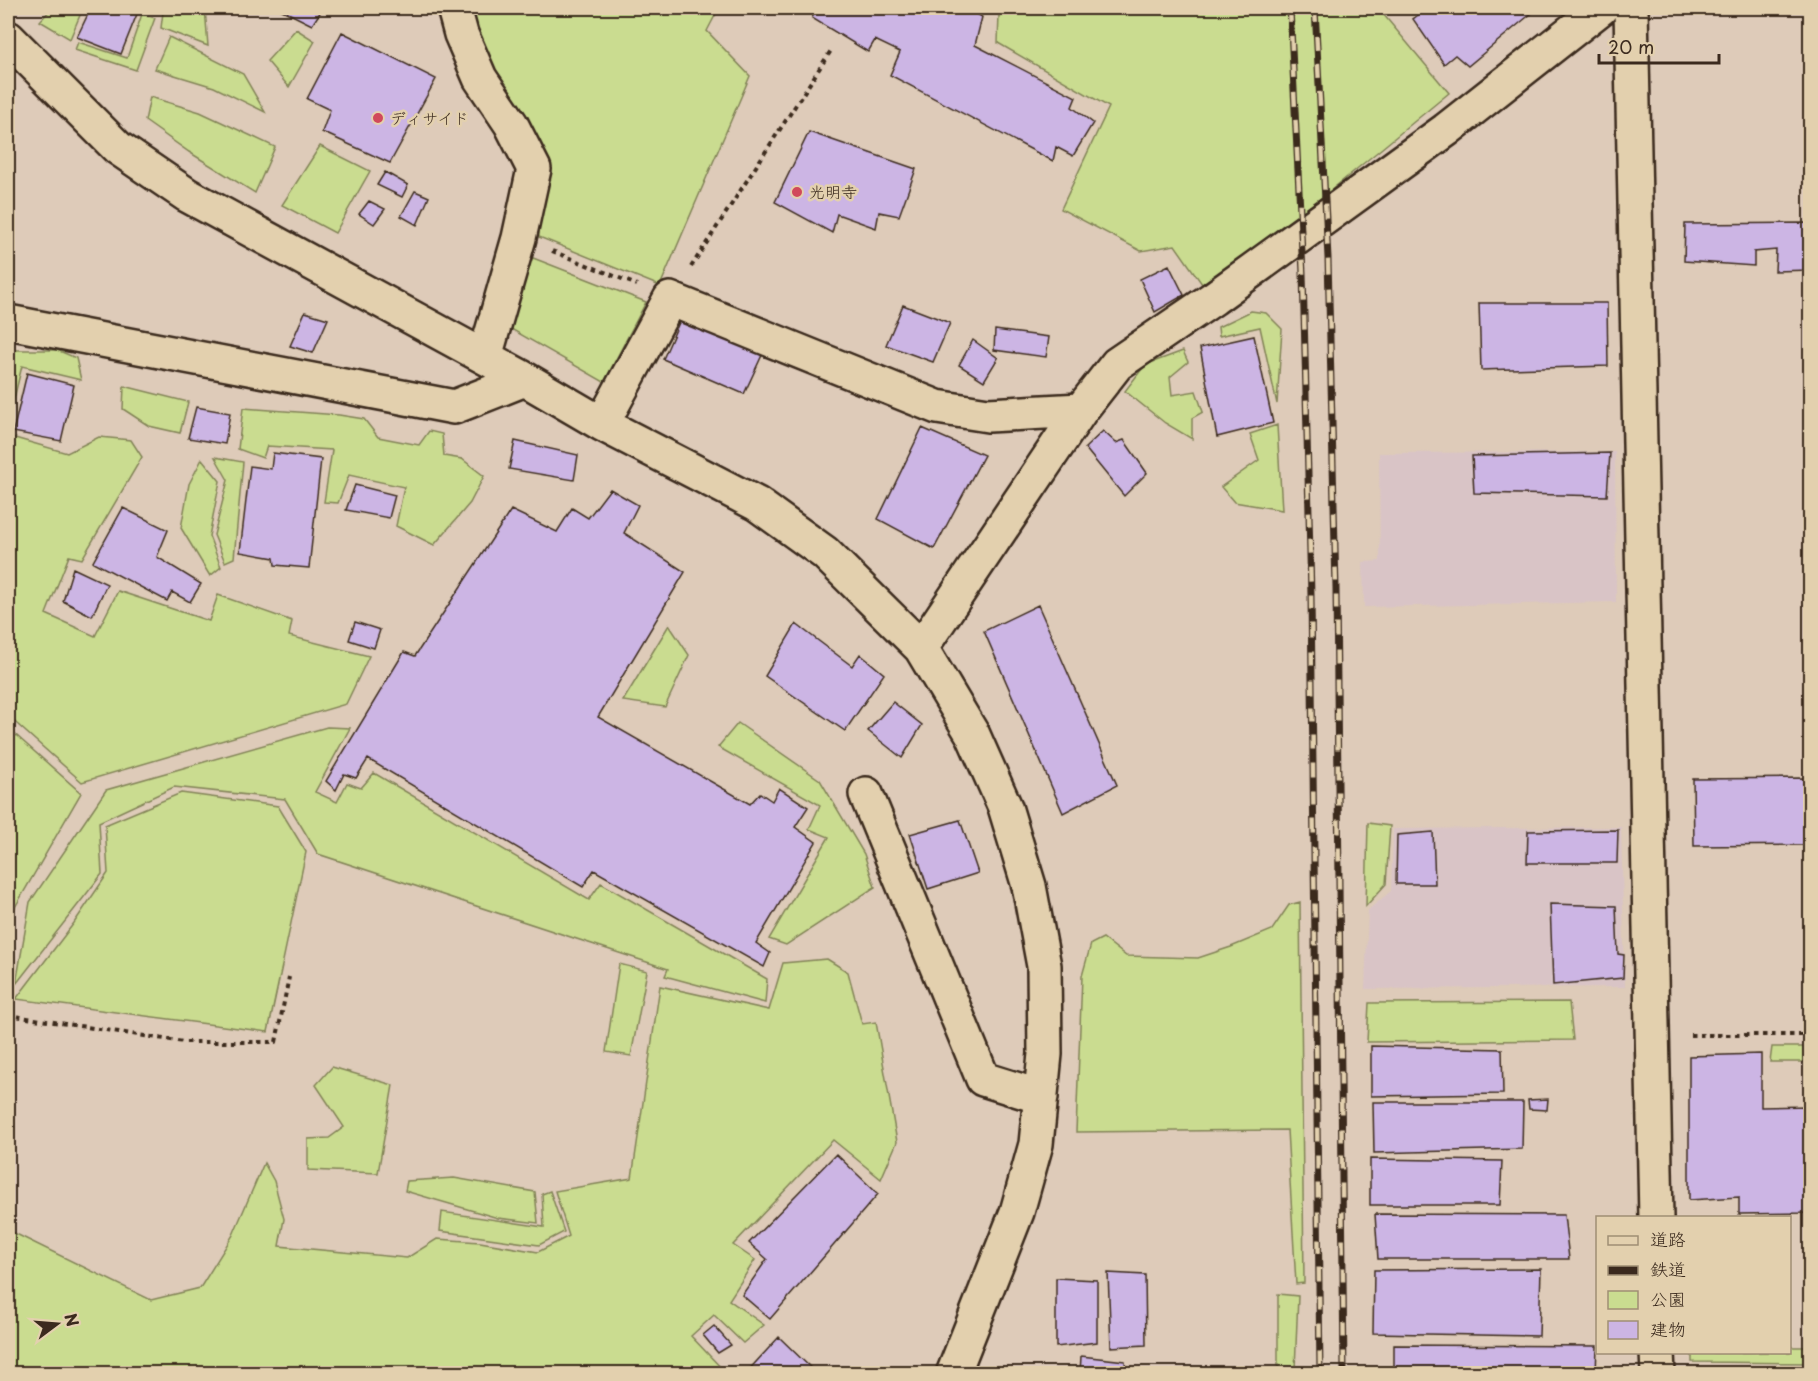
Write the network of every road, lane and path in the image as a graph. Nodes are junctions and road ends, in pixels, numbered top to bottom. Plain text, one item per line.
1 (454, 8) edge
2 (1601, 8) edge
3 (1631, 8) edge
4 (8, 38) edge
5 (832, 49) dead end
6 (519, 238) junction
7 (670, 299) junction
8 (8, 322) edge
9 (485, 357) junction
10 (525, 379) junction
11 (1081, 410) junction
12 (602, 424) junction
13 (921, 648) junction
14 (866, 794) dead end
15 (289, 977) dead end
16 (8, 1015) edge
17 (1810, 1035) edge
18 (1653, 1036) junction
19 (1041, 1097) junction
20 (1656, 1216) edge
21 (1658, 1354) edge
22 (953, 1374) edge
23 (1658, 1374) edge

1 - 6 street
2 - 11 street
3 - 18 street
4 - 9 street
5 - 7 path
6 - 7 path
6 - 9 street
7 - 11 street
7 - 12 street
8 - 10 street
9 - 10 street
10 - 12 street
11 - 13 street
12 - 13 street
13 - 19 street
14 - 19 street
15 - 16 path
17 - 18 path
18 - 20 street
19 - 22 street
21 - 23 street

